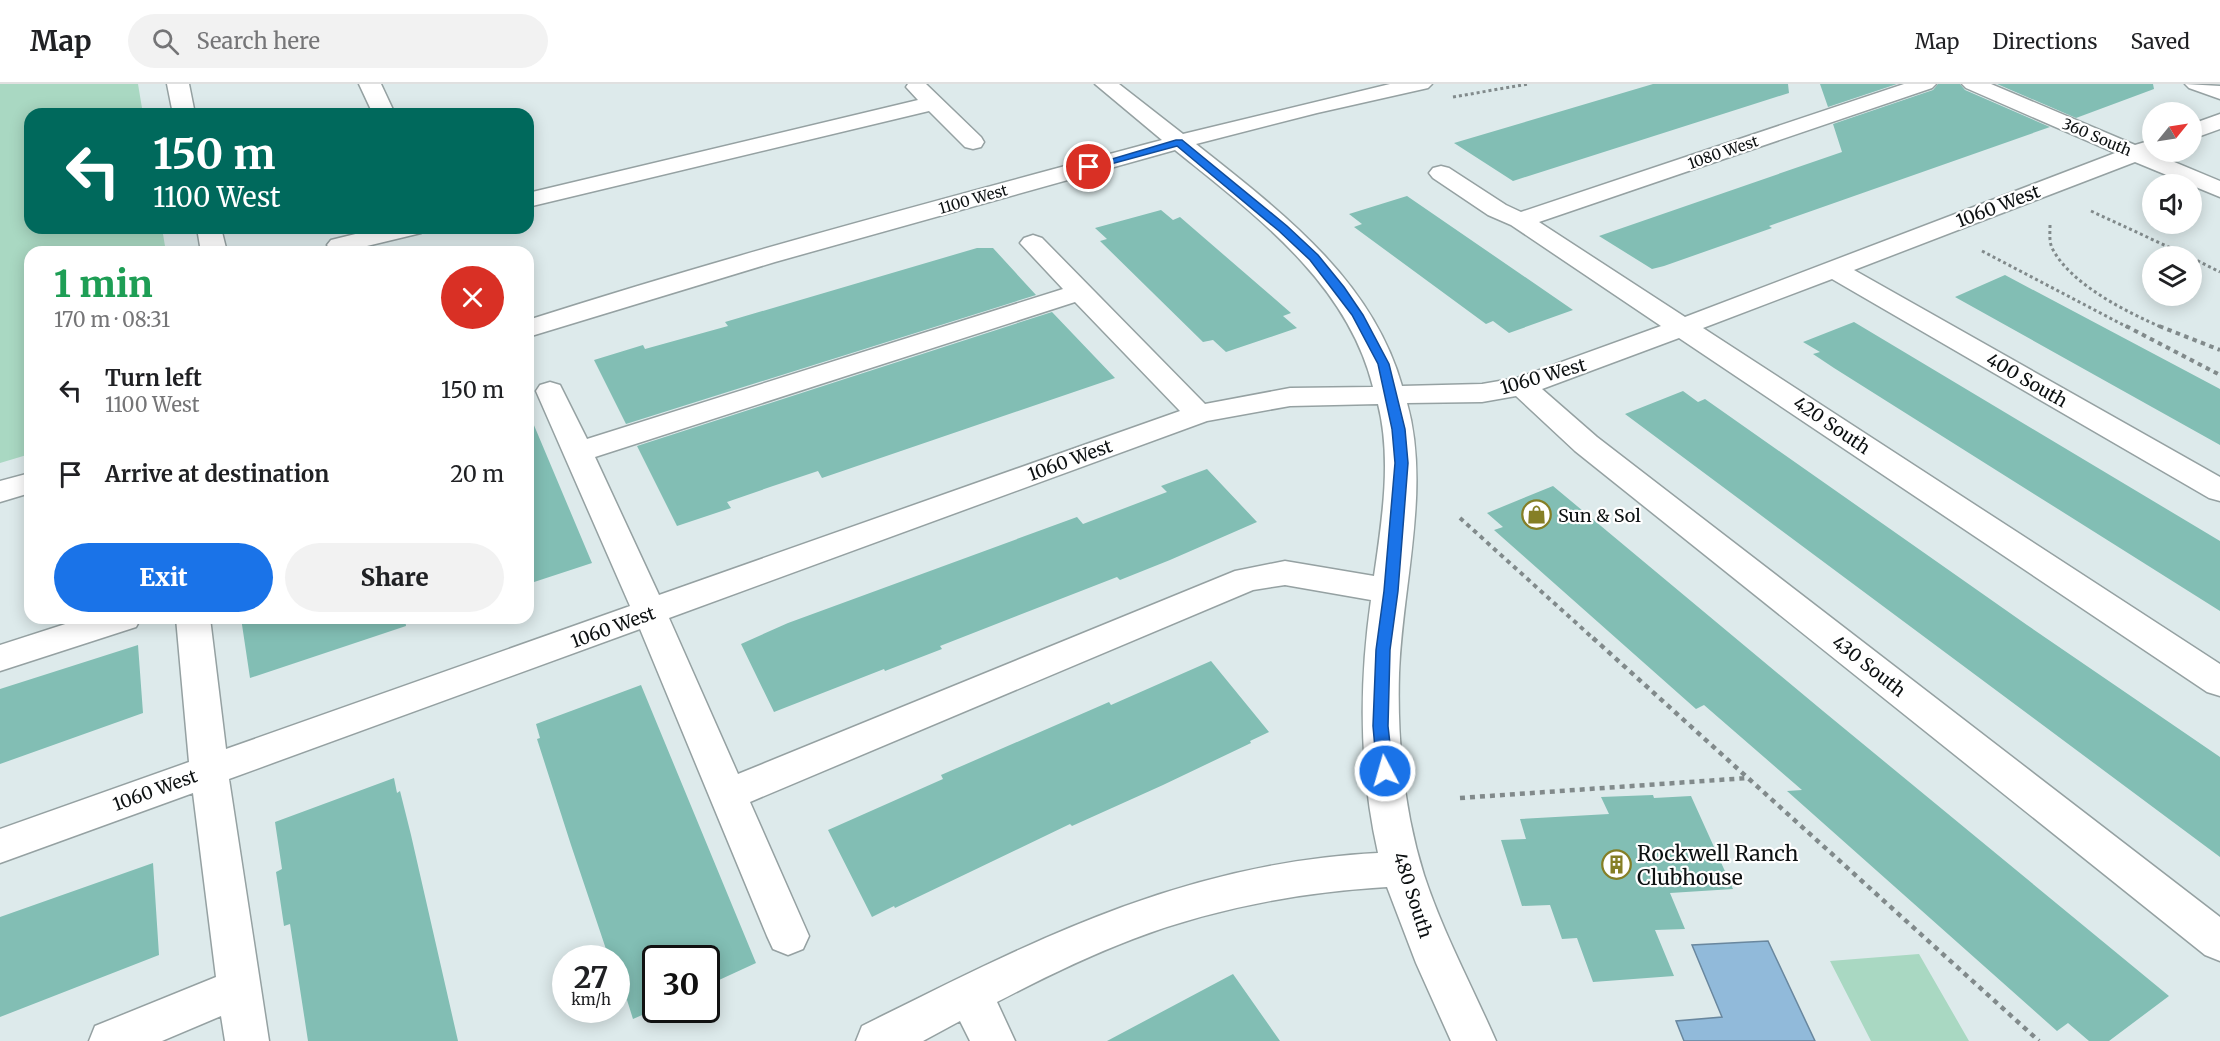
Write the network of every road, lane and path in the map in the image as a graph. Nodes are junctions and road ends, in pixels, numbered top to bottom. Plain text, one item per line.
1 (178, 84) edge
2 (370, 84) edge
3 (914, 84) edge
4 (1106, 84) edge
5 (1421, 84) edge
6 (1925, 84) edge
7 (1973, 84) edge
8 (2196, 84) edge
9 (2220, 93) edge
10 (933, 103) junction
11 (183, 108) edge
12 (381, 108) edge
13 (2220, 121) edge
14 (2202, 128) edge
15 (973, 142) dead end
16 (1179, 142) junction
17 (2142, 149) edge
18 (2142, 151) edge
19 (2167, 162) edge
20 (1440, 173) dead end
21 (2220, 190) edge
22 (534, 199) edge
23 (2085, 207) dead end
24 (1520, 220) junction
25 (2051, 221) dead end
26 (387, 234) edge
27 (1033, 243) dead end
28 (340, 245) dead end
29 (2167, 246) edge
30 (1979, 250) dead end
31 (2202, 263) edge
32 (1834, 269) junction
33 (2220, 272) edge
34 (1080, 292) junction
35 (534, 327) edge
36 (1683, 327) junction
37 (2220, 350) edge
38 (2220, 375) edge
39 (1522, 386) junction
40 (550, 391) dead end
41 (1391, 394) junction
42 (1199, 414) junction
43 (577, 452) junction
44 (24, 485) edge
45 (2220, 490) edge
46 (0, 492) edge
47 (1460, 518) dead end
48 (1391, 591) junction
49 (650, 614) junction
50 (105, 624) edge
51 (194, 624) edge
52 (0, 658) edge
53 (2220, 682) edge
54 (209, 771) junction
55 (1748, 778) junction
56 (727, 795) junction
57 (1460, 798) dead end
58 (0, 846) edge
59 (1402, 869) junction
60 (788, 936) dead end
61 (2220, 942) edge
62 (239, 988) junction
63 (970, 996) junction
64 (111, 1041) edge
65 (247, 1041) edge
66 (878, 1041) edge
67 (993, 1041) edge
68 (1474, 1041) edge
69 (2039, 1041) edge

1 - 11 street
2 - 12 street
3 - 10 street
4 - 16 street, 480 South
5 - 16 street, 1100 West
6 - 24 street, 1080 West
7 - 17 street, 360 South
8 - 9 street
10 - 15 street
10 - 22 street
13 - 14 street
16 - 35 street, 1100 West
16 - 41 street, 480 South
18 - 32 street, 1060 West
19 - 21 street, 360 South
20 - 24 street, 420 South
23 - 29 path
24 - 36 street, 420 South
25 - 37 path
26 - 28 street
27 - 34 street
30 - 38 path
31 - 33 path
32 - 36 street, 1060 West
32 - 45 street, 400 South
34 - 42 street
34 - 43 street
36 - 39 street, 1060 West
36 - 53 street, 420 South
39 - 41 street, 1060 West
39 - 61 street, 430 South
40 - 43 street
41 - 42 street, 1060 West
41 - 48 street, 480 South
42 - 49 street, 1060 West
43 - 49 street
44 - 46 street
47 - 55 path
48 - 56 street
48 - 59 street, 480 South
49 - 54 street, 1060 West
49 - 56 street
50 - 52 street
51 - 54 street
54 - 58 street, 1060 West
54 - 62 street
55 - 57 path
55 - 69 path
56 - 60 street
59 - 63 street
59 - 68 street, 480 South
62 - 64 street
62 - 65 street
63 - 66 street
63 - 67 street

